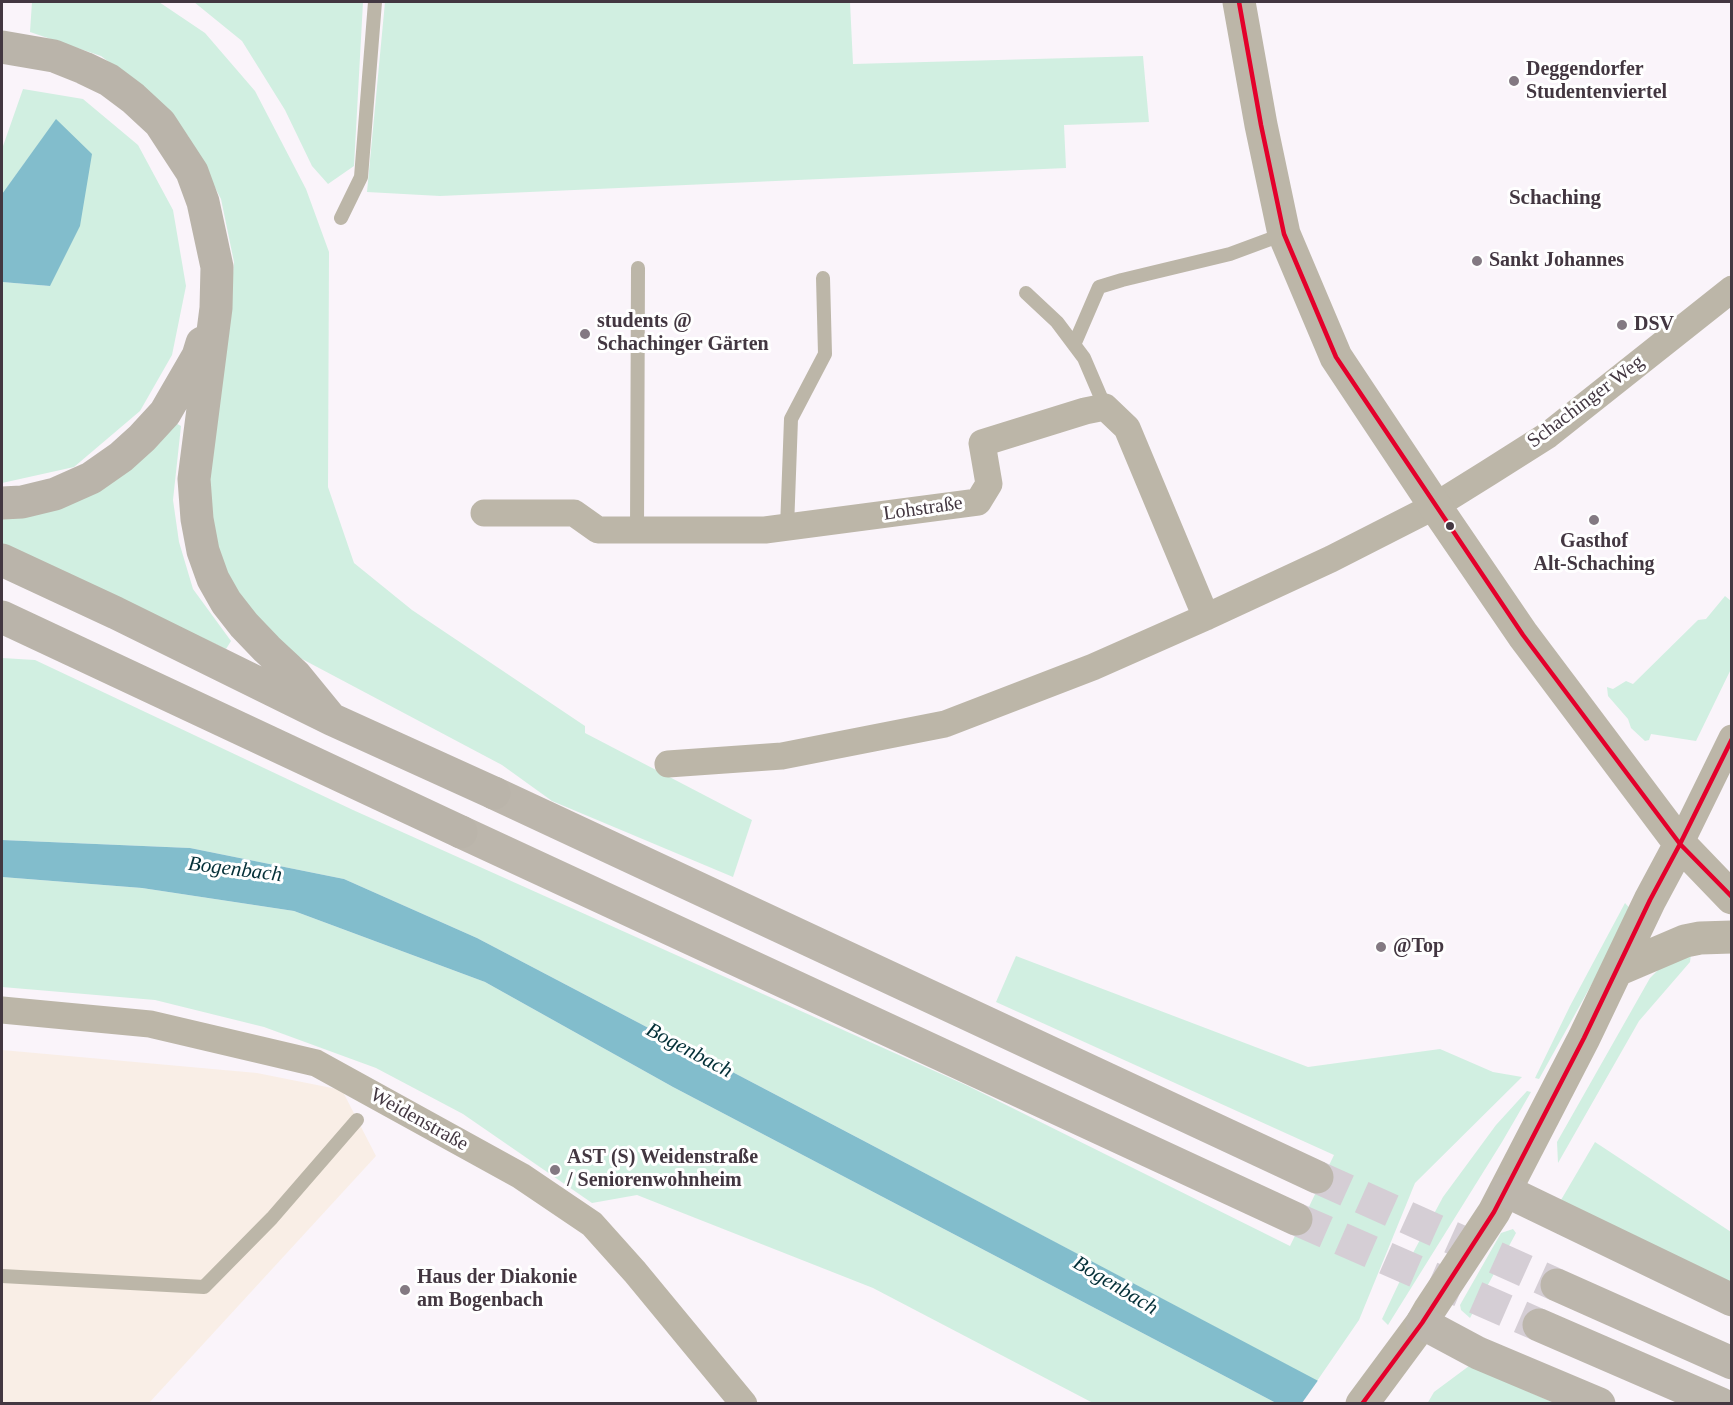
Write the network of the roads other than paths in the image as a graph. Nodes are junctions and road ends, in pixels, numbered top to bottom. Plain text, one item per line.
1 (375, 2) edge
2 (1239, 2) edge
3 (2, 47) edge
4 (341, 218) dead end
5 (1284, 234) junction
6 (638, 268) dead end
7 (823, 278) dead end
8 (1731, 289) edge
9 (1026, 293) dead end
10 (216, 308) junction
11 (1074, 345) junction
12 (1105, 407) junction
13 (2, 503) edge
14 (1434, 506) junction
15 (484, 513) dead end
16 (787, 528) junction
17 (637, 530) junction
18 (2, 560) edge
19 (2, 617) edge
20 (1206, 617) junction
21 (331, 719) junction
22 (1731, 738) edge
23 (668, 764) dead end
24 (1680, 844) junction
25 (1731, 898) edge
26 (1731, 937) edge
27 (1617, 970) junction
28 (2, 1010) edge
29 (357, 1120) dead end
30 (1317, 1177) tunnel mouth
31 (1506, 1191) junction
32 (1296, 1219) tunnel mouth
33 (2, 1276) edge
34 (1557, 1285) tunnel mouth
35 (1731, 1300) edge
36 (1422, 1323) junction
37 (1539, 1324) tunnel mouth
38 (1731, 1363) edge
39 (744, 1404) edge
40 (1362, 1404) edge
41 (1599, 1404) edge
42 (1721, 1404) edge

1 - 4 lane
2 - 5 street
3 - 10 highway
5 - 11 lane
5 - 14 street
6 - 17 lane
7 - 16 lane
8 - 14 street, Schachinger Weg
9 - 11 lane
10 - 13 highway
10 - 21 highway
11 - 12 lane
12 - 16 street, Lohstraße
12 - 20 street
14 - 20 street
14 - 24 street
15 - 17 street, Lohstraße
16 - 17 street, Lohstraße
18 - 21 highway
19 - 32 highway
20 - 23 street
21 - 30 highway
22 - 24 street
24 - 25 street
24 - 27 street
26 - 27 street
27 - 31 street
28 - 39 street, Weidenstraße
29 - 33 lane
31 - 35 highway
31 - 36 street
34 - 38 highway
36 - 40 street
36 - 41 highway
37 - 42 highway

